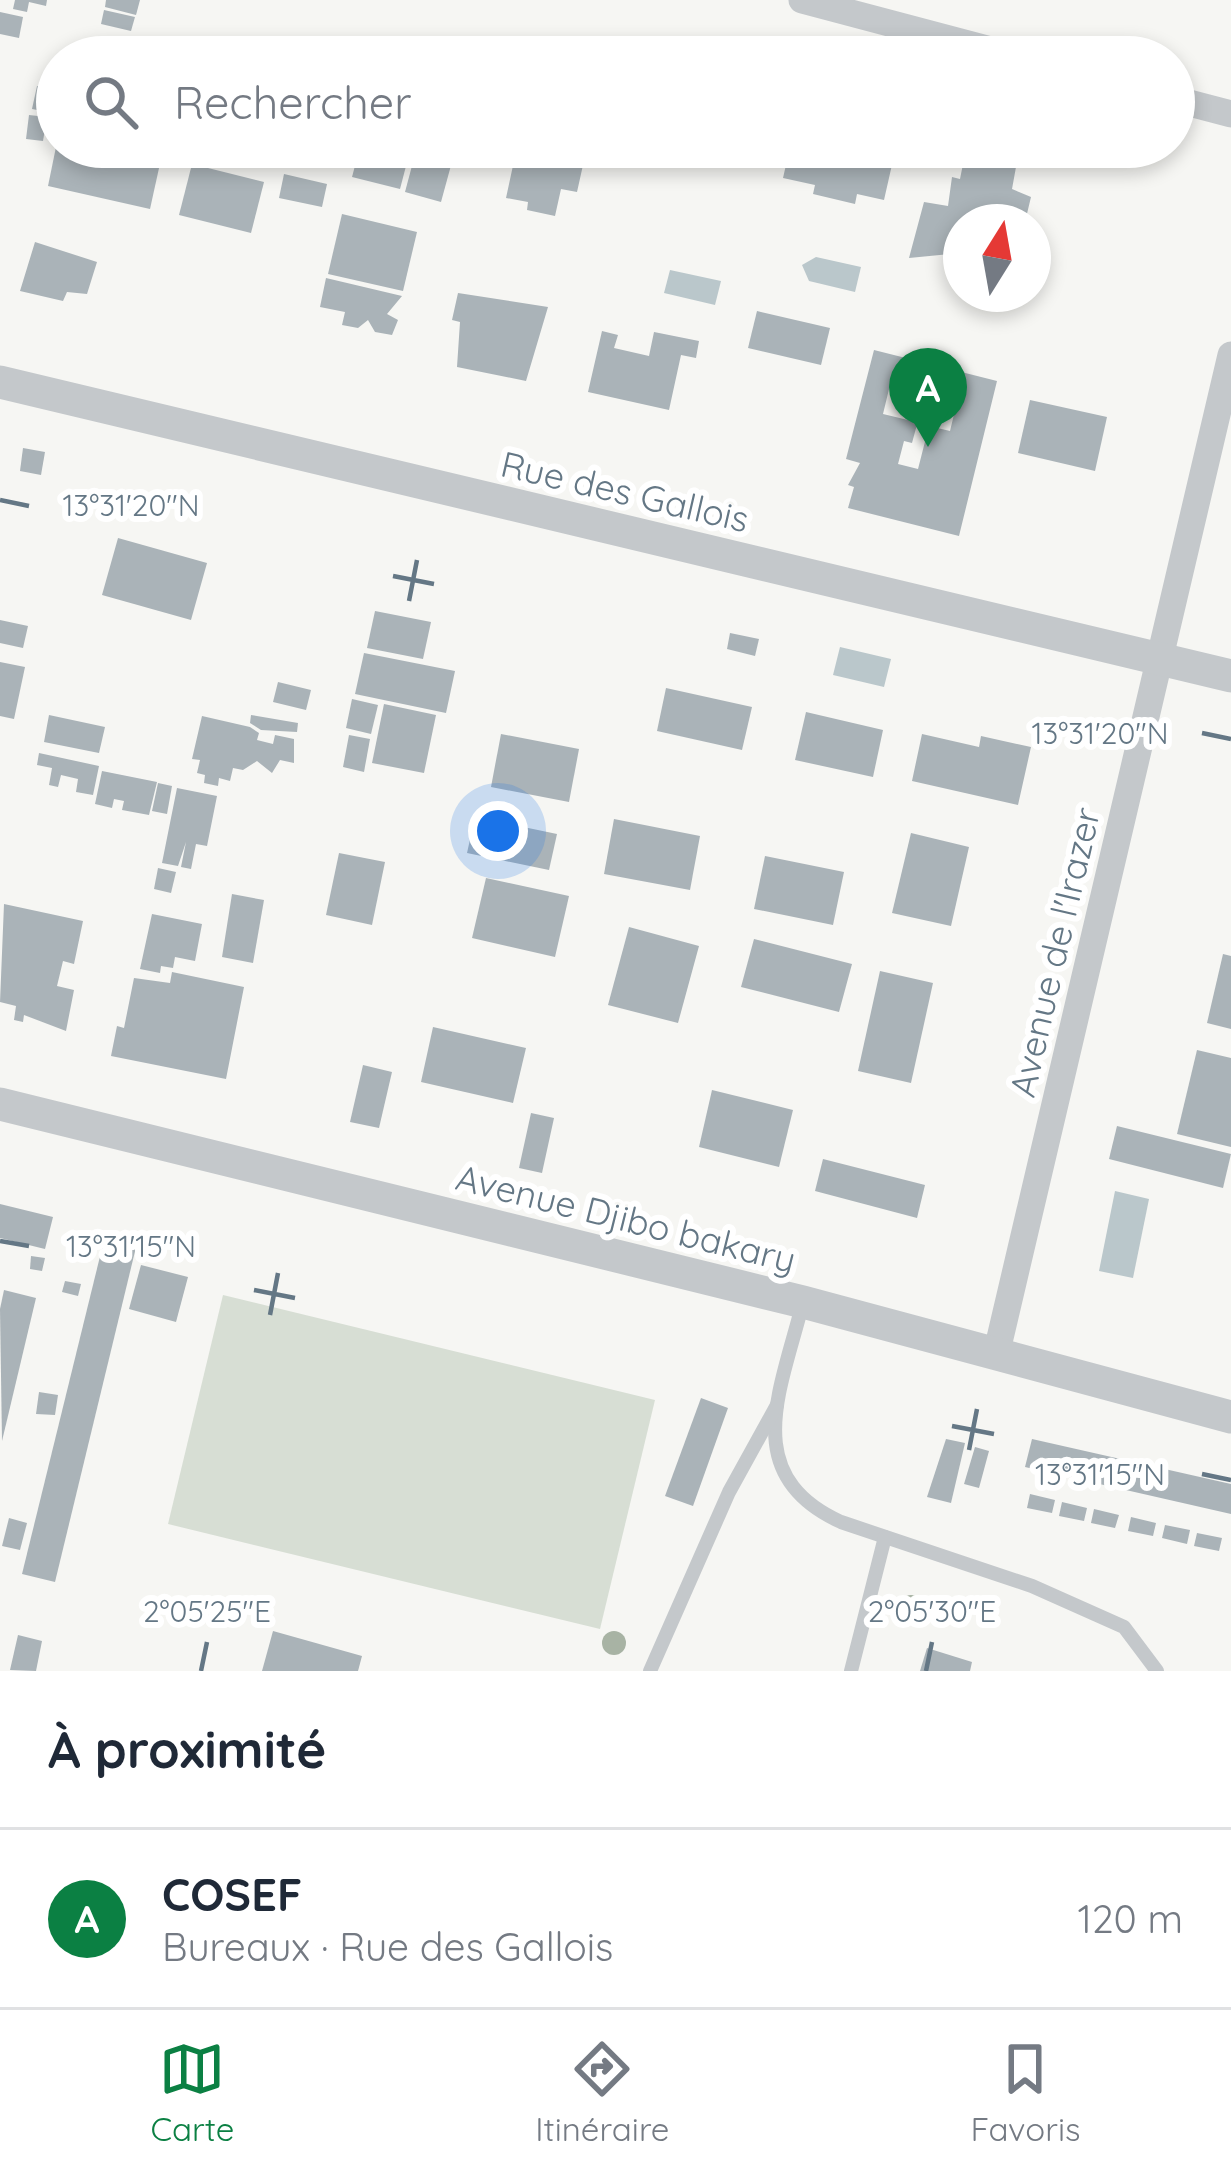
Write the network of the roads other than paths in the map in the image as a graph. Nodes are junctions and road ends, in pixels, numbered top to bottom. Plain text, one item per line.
1 (802, 0) edge
2 (938, 36) edge
3 (1195, 105) edge
4 (1231, 114) edge
5 (1231, 355) edge
6 (0, 382) edge
7 (1160, 659) junction
8 (1231, 676) edge
9 (0, 1104) edge
10 (803, 1302) junction
11 (996, 1354) junction
12 (778, 1403) junction
13 (1231, 1417) edge
14 (885, 1537) junction
15 (650, 1671) edge
16 (851, 1671) edge
17 (1157, 1671) edge

1 - 2 street
3 - 4 street
5 - 7 street, Avenue de l'Irazer
6 - 7 street, Rue des Gallois
7 - 8 street, Rue des Gallois
7 - 11 street, Avenue de l'Irazer
9 - 10 street, Avenue Djibo bakary
10 - 11 street, Avenue Djibo bakary
10 - 12 lane
11 - 13 street, Avenue Djibo bakary
12 - 14 lane
12 - 15 lane
14 - 16 lane
14 - 17 lane

